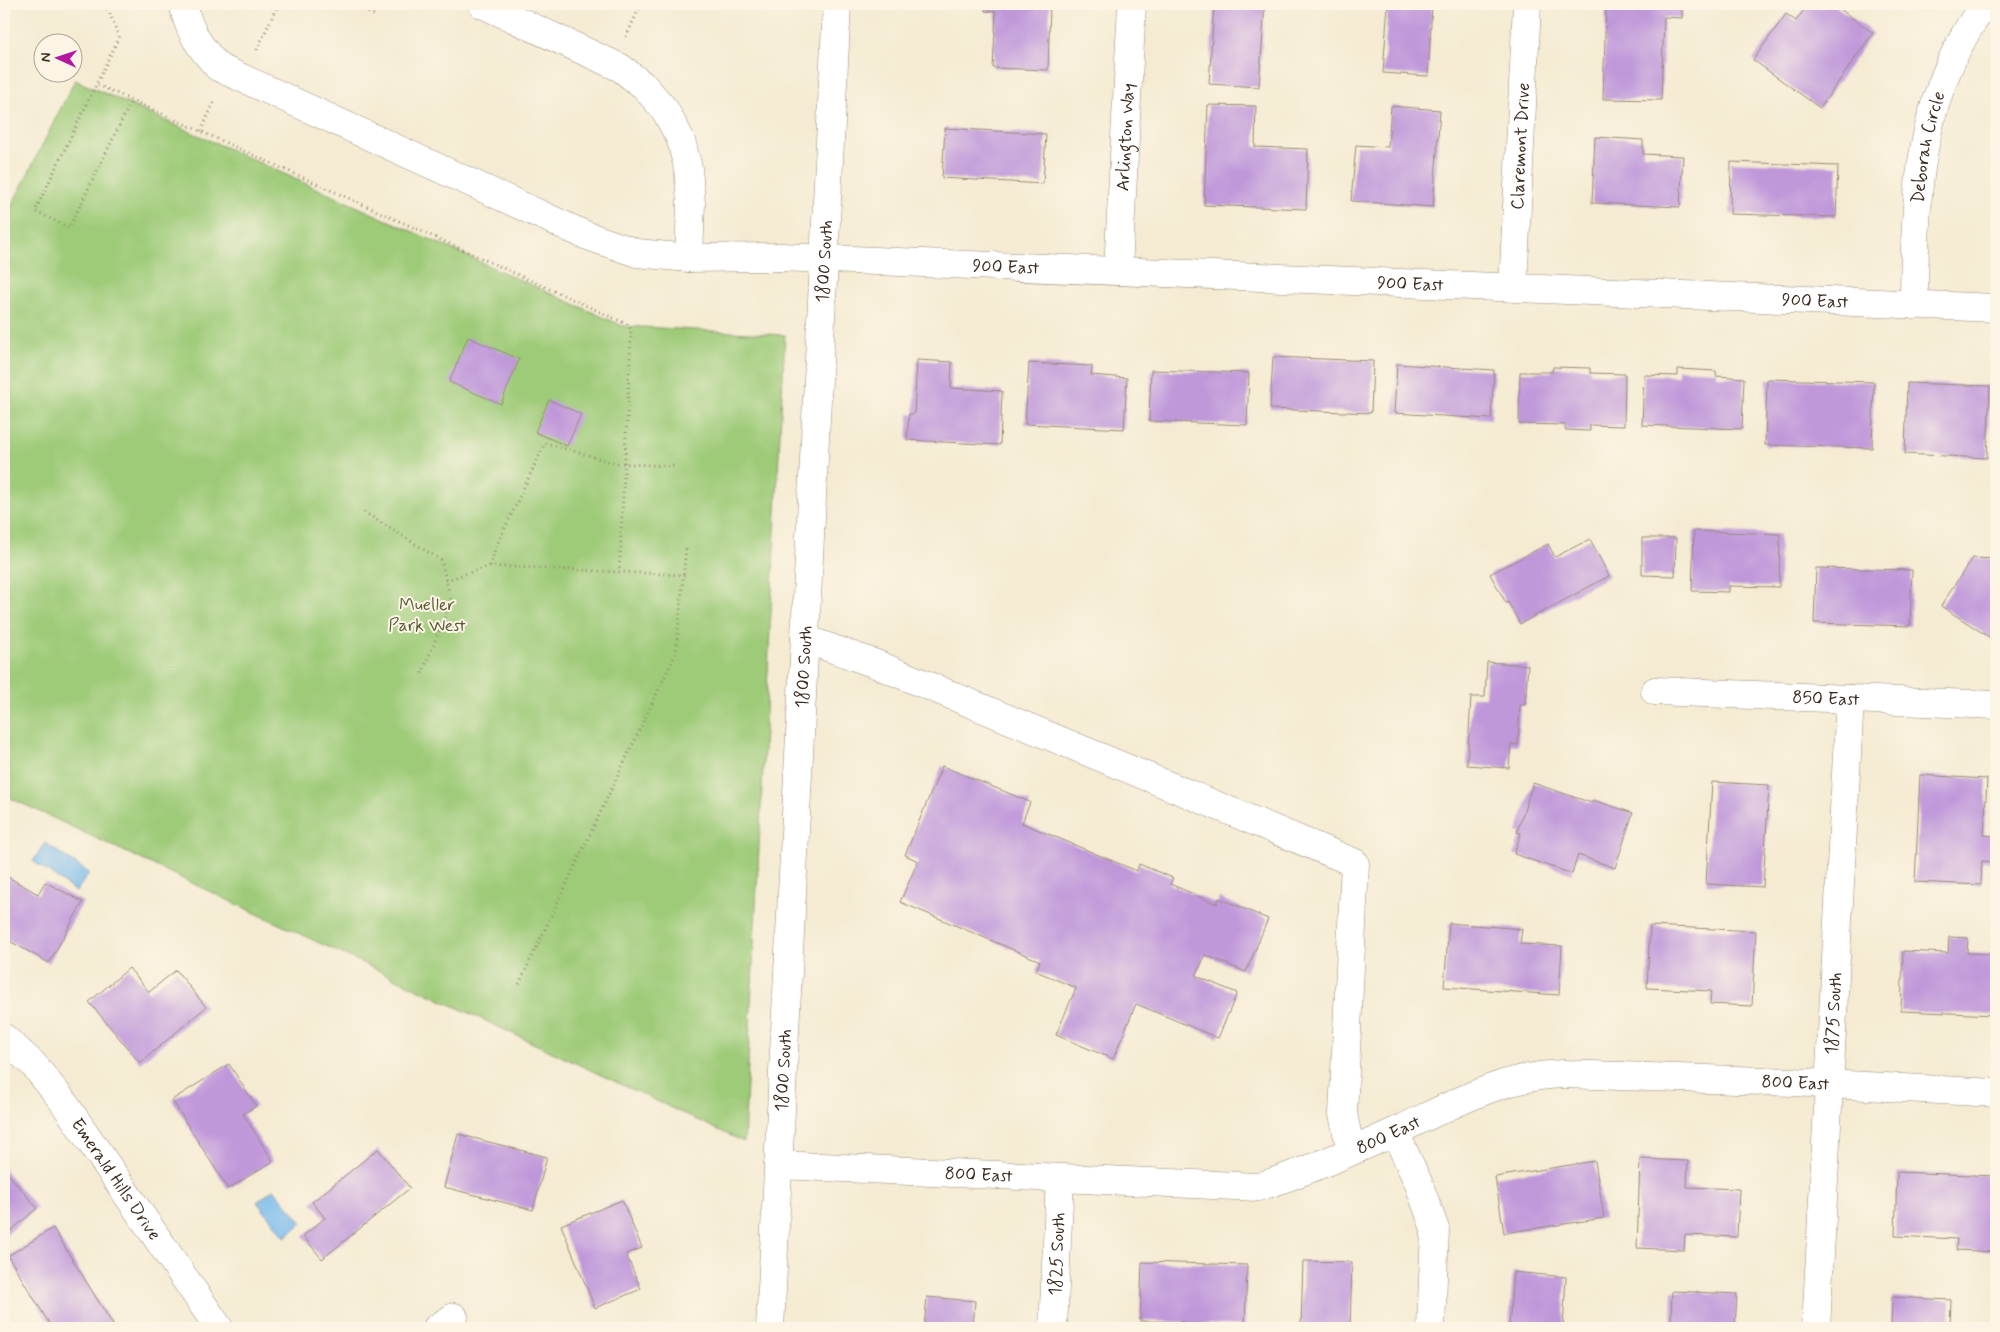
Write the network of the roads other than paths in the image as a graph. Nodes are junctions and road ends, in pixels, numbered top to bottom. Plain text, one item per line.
1 (184, 4) edge
2 (482, 4) edge
3 (837, 4) edge
4 (1132, 4) edge
5 (1527, 4) edge
6 (1986, 4) edge
7 (689, 258) junction
8 (824, 258) junction
9 (1118, 271) junction
10 (1513, 288) junction
11 (1914, 305) junction
12 (1996, 308) edge
13 (805, 639) junction
14 (1655, 691) dead end
15 (1850, 699) junction
16 (1996, 705) edge
17 (4, 1038) edge
18 (1830, 1084) junction
19 (1996, 1093) edge
20 (1395, 1132) junction
21 (1350, 1150) junction
22 (778, 1165) junction
23 (1060, 1179) junction
24 (219, 1328) edge
25 (770, 1328) edge
26 (1053, 1328) edge
27 (1431, 1328) edge
28 (1816, 1328) edge

1 - 7 street, 900 East
2 - 7 street
3 - 8 street, 1800 South
4 - 9 street, Arlington Way
5 - 10 street, Claremont Drive
6 - 11 street, Deborah Circle
7 - 8 street, 900 East
8 - 9 street, 900 East
8 - 13 street, 1800 South
9 - 10 street, 900 East
10 - 11 street, 900 East
11 - 12 street, 900 East
13 - 21 street
13 - 22 street, 1800 South
14 - 15 street, 850 East
15 - 16 street, 850 East
15 - 18 street, 1875 South
17 - 24 street, Emerald Hills Drive
18 - 19 street, 800 East
18 - 20 street, 800 East
18 - 28 street, 1875 South
20 - 21 street, 800 East
20 - 27 street
21 - 23 street, 800 East
22 - 23 street, 800 East
22 - 25 street, 1800 South
23 - 26 street, 1825 South

